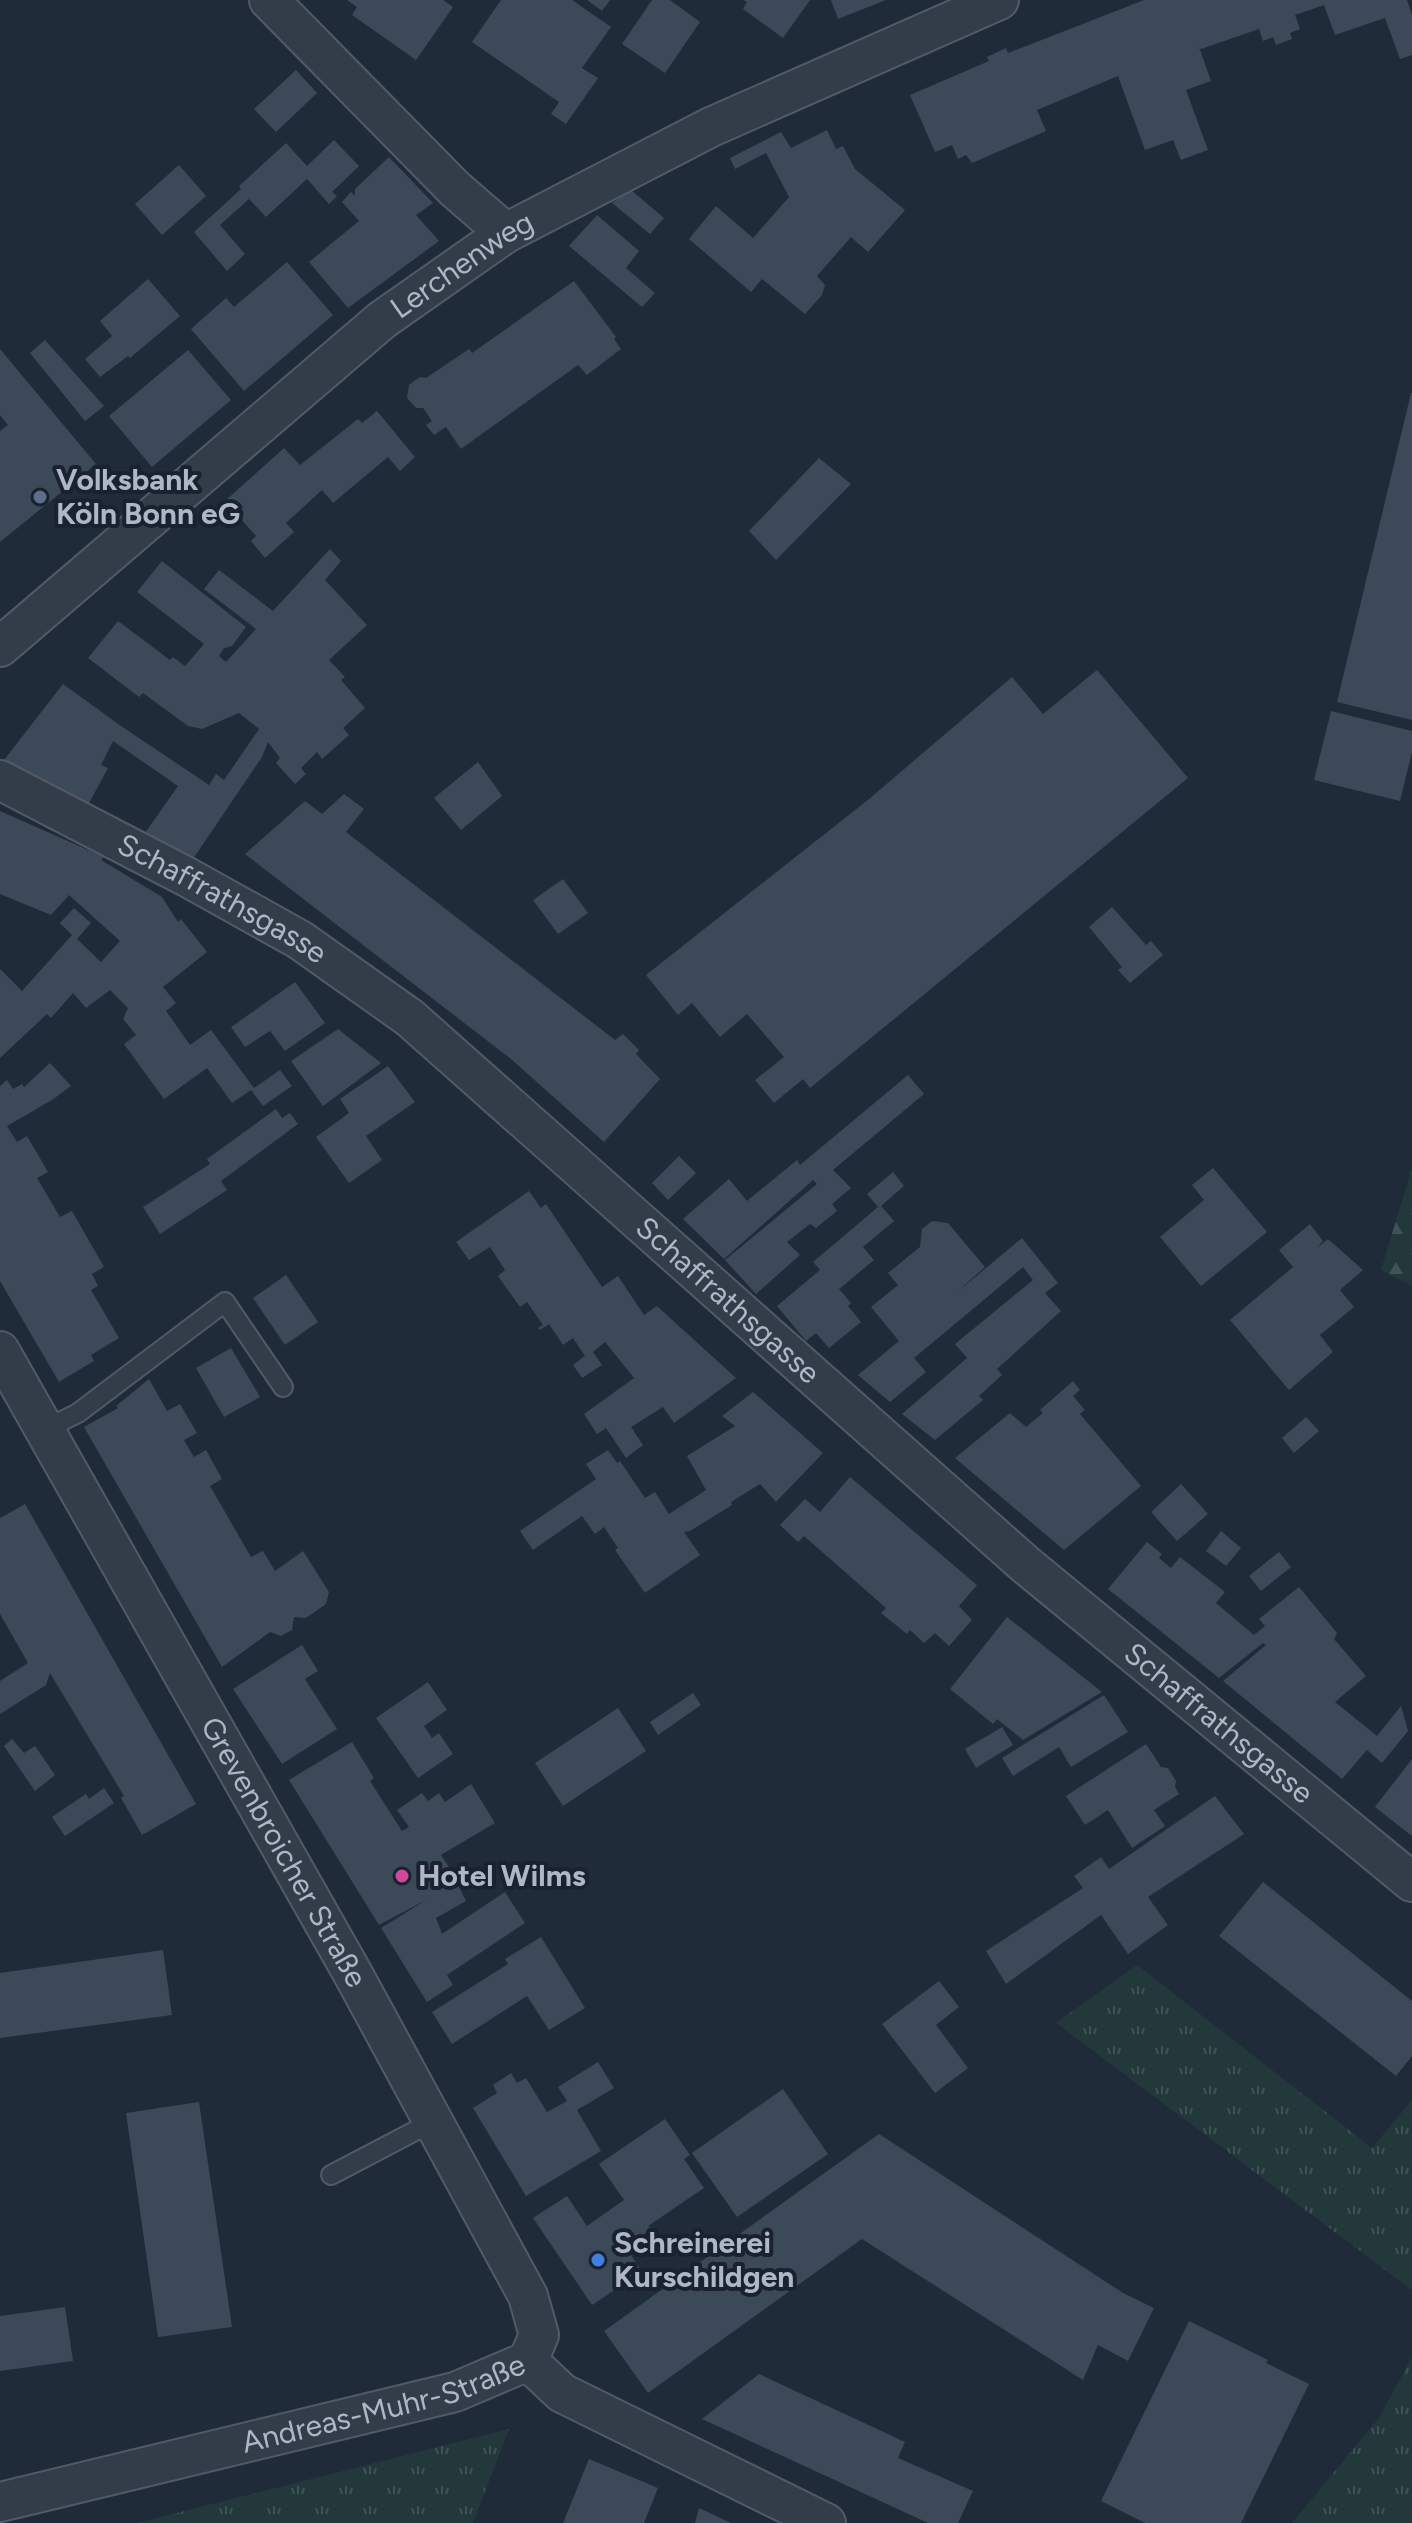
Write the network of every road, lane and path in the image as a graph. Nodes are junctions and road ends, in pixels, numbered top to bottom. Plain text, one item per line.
1 (269, 0) edge
2 (999, 0) edge
3 (506, 233) junction
4 (0, 647) edge
5 (0, 780) edge
6 (0, 1351) edge
7 (283, 1387) dead end
8 (44, 1430) junction
9 (1412, 1882) edge
10 (434, 2121) junction
11 (331, 2175) dead end
12 (528, 2361) junction
13 (0, 2502) edge
14 (826, 2523) edge

1 - 3 street
2 - 3 street, Lerchenweg
3 - 4 street, Lerchenweg
5 - 9 street, Schaffrathsgasse
6 - 8 street, Grevenbroicher Straße
7 - 8 lane
8 - 10 street, Grevenbroicher Straße
10 - 11 lane
10 - 12 street, Grevenbroicher Straße
12 - 13 street, Andreas-Muhr-Straße
12 - 14 street, Andreas-Muhr-Straße

